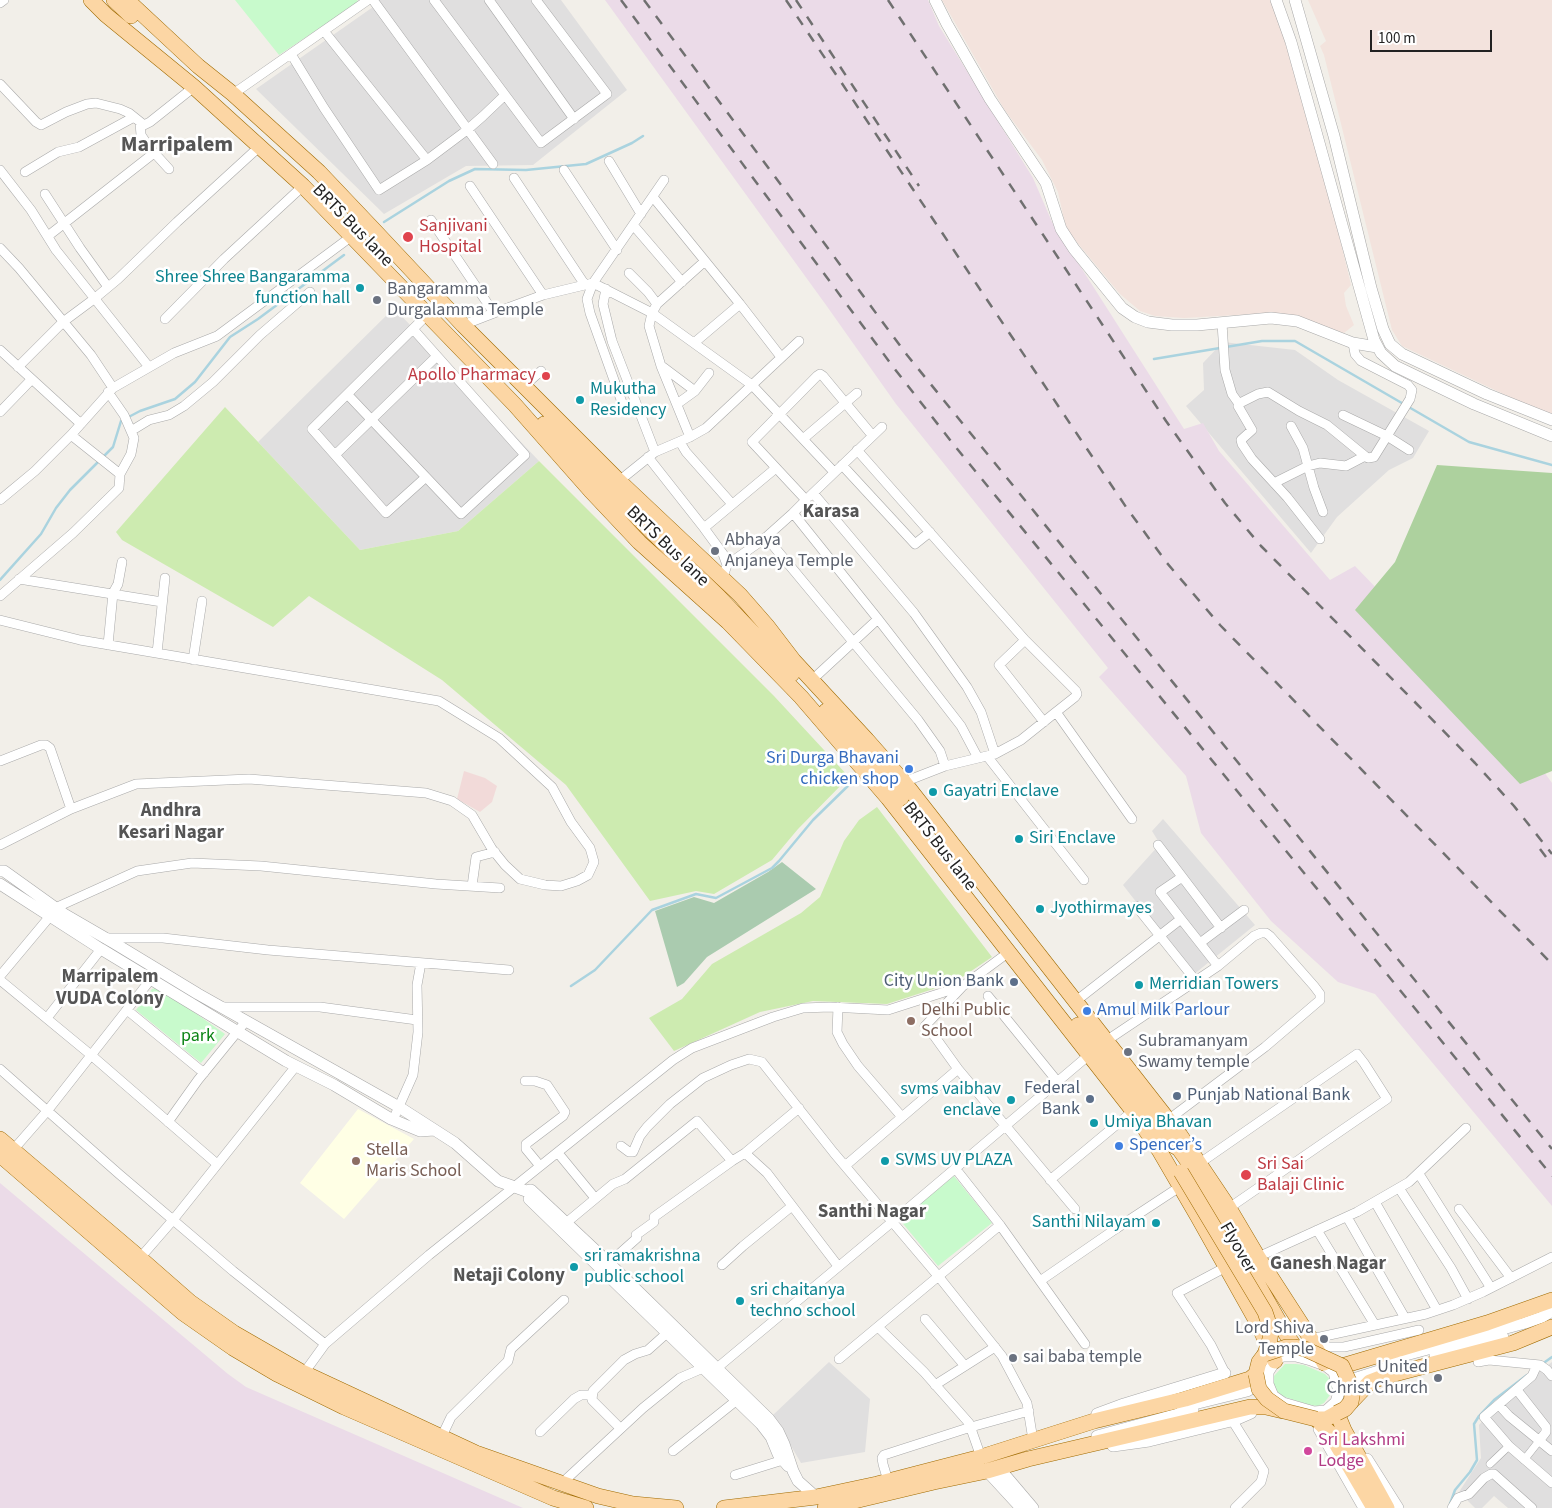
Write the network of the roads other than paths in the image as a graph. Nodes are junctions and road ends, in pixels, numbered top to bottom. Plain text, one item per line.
1 (4, 0) edge
2 (91, 0) edge
3 (114, 0) edge
4 (127, 0) edge
5 (368, 0) edge
6 (434, 0) edge
7 (489, 0) edge
8 (536, 0) edge
9 (935, 0) edge
10 (1276, 0) edge
11 (1295, 0) edge
12 (0, 3) edge
13 (324, 30) junction
14 (291, 54) junction
15 (0, 84) edge
16 (194, 87) junction
17 (234, 94) junction
18 (504, 96) junction
19 (574, 119) junction
20 (137, 120) junction
21 (467, 130) junction
22 (260, 147) junction
23 (154, 153) junction
24 (427, 160) junction
25 (609, 161) dead end
26 (493, 164) dead end
27 (168, 169) dead end
28 (0, 170) edge
29 (564, 170) dead end
30 (25, 172) dead end
31 (514, 178) dead end
32 (664, 180) dead end
33 (303, 186) junction
34 (470, 186) dead end
35 (45, 194) dead end
36 (655, 200) junction
37 (641, 214) junction
38 (431, 220) dead end
39 (65, 224) junction
40 (635, 227) junction
41 (48, 236) junction
42 (352, 236) junction
43 (0, 248) edge
44 (617, 250) junction
45 (705, 261) junction
46 (629, 273) dead end
47 (682, 282) junction
48 (597, 286) junction
49 (108, 287) junction
50 (310, 292) dead end
51 (543, 295) junction
52 (94, 299) junction
53 (658, 304) junction
54 (740, 304) junction
55 (428, 314) junction
56 (494, 314) junction
57 (652, 314) junction
58 (165, 319) dead end
59 (63, 322) junction
60 (1222, 322) junction
61 (463, 325) junction
62 (413, 329) junction
63 (799, 341) dead end
64 (694, 342) junction
65 (1353, 343) junction
66 (1378, 347) junction
67 (0, 350) edge
68 (437, 356) junction
69 (781, 357) junction
70 (661, 366) junction
71 (18, 367) junction
72 (149, 367) junction
73 (541, 371) dead end
74 (709, 373) dead end
75 (31, 380) junction
76 (752, 385) junction
77 (524, 386) junction
78 (111, 390) junction
79 (695, 391) junction
80 (857, 393) dead end
81 (348, 395) junction
82 (845, 402) junction
83 (677, 404) junction
84 (1239, 404) junction
85 (632, 407) junction
86 (0, 412) edge
87 (779, 414) junction
88 (1343, 415) dead end
89 (371, 420) junction
90 (1552, 420) edge
91 (81, 424) junction
92 (1291, 426) dead end
93 (882, 427) dead end
94 (131, 431) junction
95 (71, 435) junction
96 (872, 435) junction
97 (1387, 436) junction
98 (1552, 436) edge
99 (690, 437) junction
100 (803, 439) junction
101 (680, 442) junction
102 (856, 450) junction
103 (1409, 450) dead end
104 (335, 455) junction
105 (1365, 456) junction
106 (648, 458) junction
107 (842, 465) junction
108 (1308, 466) junction
109 (776, 468) junction
110 (834, 472) junction
111 (120, 474) junction
112 (426, 477) junction
113 (619, 480) junction
114 (1274, 483) junction
115 (810, 496) junction
116 (0, 500) edge
117 (732, 504) junction
118 (1323, 512) dead end
119 (793, 513) junction
120 (704, 528) junction
121 (930, 532) junction
122 (766, 537) junction
123 (1320, 539) dead end
124 (122, 562) dead end
125 (725, 572) junction
126 (165, 578) dead end
127 (19, 579) junction
128 (112, 593) junction
129 (708, 595) junction
130 (0, 596) edge
131 (202, 601) dead end
132 (162, 602) junction
133 (878, 619) junction
134 (0, 620) edge
135 (1025, 640) junction
136 (854, 643) junction
137 (108, 644) junction
138 (156, 653) junction
139 (193, 660) junction
140 (812, 680) junction
141 (1056, 712) junction
142 (1044, 722) junction
143 (987, 756) junction
144 (0, 761) edge
145 (945, 766) junction
146 (904, 782) junction
147 (71, 809) junction
148 (1132, 819) dead end
149 (1158, 844) dead end
150 (0, 845) edge
151 (495, 852) junction
152 (0, 870) edge
153 (1182, 877) junction
154 (1084, 880) dead end
155 (0, 884) edge
156 (472, 886) junction
157 (500, 888) dead end
158 (1136, 906) dead end
159 (1244, 910) dead end
160 (53, 912) junction
161 (1181, 919) junction
162 (1221, 928) junction
163 (1161, 935) junction
164 (105, 938) junction
165 (1200, 943) junction
166 (101, 949) junction
167 (1009, 952) junction
168 (421, 963) junction
169 (1218, 966) junction
170 (158, 970) junction
171 (509, 970) dead end
172 (0, 978) edge
173 (151, 980) junction
174 (1196, 981) junction
175 (963, 986) junction
176 (988, 996) dead end
177 (1076, 1001) junction
178 (223, 1007) junction
179 (838, 1007) junction
180 (127, 1010) junction
181 (46, 1018) junction
182 (417, 1020) junction
183 (246, 1021) junction
184 (238, 1031) junction
185 (1106, 1041) junction
186 (1089, 1054) junction
187 (91, 1055) junction
188 (296, 1066) junction
189 (0, 1069) edge
190 (958, 1069) junction
191 (204, 1073) junction
192 (525, 1081) dead end
193 (1057, 1082) junction
194 (399, 1107) junction
195 (799, 1108) junction
196 (48, 1110) junction
197 (1133, 1112) junction
198 (902, 1117) junction
199 (393, 1120) junction
200 (1168, 1120) junction
201 (168, 1122) junction
202 (1004, 1126) junction
203 (1466, 1128) dead end
204 (434, 1130) junction
205 (0, 1139) edge
206 (621, 1146) dead end
207 (1173, 1148) joint
208 (6, 1153) edge
209 (558, 1153) junction
210 (745, 1153) junction
211 (732, 1161) junction
212 (217, 1164) junction
213 (540, 1166) junction
214 (845, 1166) junction
215 (955, 1168) junction
216 (1188, 1172) junction
217 (1419, 1174) junction
218 (1050, 1180) junction
219 (512, 1187) junction
220 (1399, 1188) junction
221 (526, 1191) junction
222 (595, 1198) junction
223 (1375, 1202) junction
224 (792, 1206) junction
225 (1229, 1208) junction
226 (1075, 1209) dead end
227 (1459, 1209) dead end
228 (1347, 1217) junction
229 (173, 1220) junction
230 (892, 1222) junction
231 (566, 1223) junction
232 (1000, 1225) junction
233 (1318, 1230) junction
234 (1258, 1257) junction
235 (1552, 1257) edge
236 (140, 1258) junction
237 (609, 1263) junction
238 (722, 1265) dead end
239 (838, 1266) junction
240 (1226, 1267) junction
241 (939, 1277) junction
242 (1511, 1278) junction
243 (1040, 1281) junction
244 (1491, 1288) junction
245 (1468, 1299) junction
246 (564, 1300) dead end
247 (1547, 1306) edge
248 (1437, 1310) junction
249 (1405, 1318) junction
250 (925, 1319) dead end
251 (1552, 1319) edge
252 (1375, 1325) junction
253 (878, 1327) junction
254 (1552, 1327) edge
255 (1419, 1330) dead end
256 (667, 1333) junction
257 (1311, 1339) junction
258 (326, 1344) junction
259 (1085, 1344) dead end
260 (994, 1347) junction
261 (1295, 1348) junction
262 (840, 1358) dead end
263 (1270, 1358) junction
264 (1478, 1362) dead end
265 (1537, 1365) junction
266 (964, 1366) junction
267 (703, 1368) junction
268 (717, 1368) junction
269 (1335, 1372) junction
270 (304, 1373) junction
271 (1225, 1373) joint
272 (1262, 1376) junction
273 (1552, 1376) edge
274 (935, 1384) junction
275 (1517, 1390) junction
276 (592, 1395) junction
277 (1273, 1396) junction
278 (737, 1400) junction
279 (1499, 1405) junction
280 (1342, 1406) junction
281 (1029, 1411) junction
282 (1284, 1411) junction
283 (1251, 1413) dead end
284 (1310, 1415) junction
285 (1094, 1420) junction
286 (1232, 1420) junction
287 (971, 1427) junction
288 (620, 1428) junction
289 (540, 1432) dead end
290 (442, 1436) junction
291 (1539, 1441) junction
292 (1028, 1442) junction
293 (1101, 1443) junction
294 (1509, 1446) junction
295 (673, 1451) dead end
296 (1552, 1451) edge
297 (981, 1457) junction
298 (1028, 1459) junction
299 (783, 1460) junction
300 (1524, 1460) junction
301 (1490, 1464) dead end
302 (993, 1470) junction
303 (793, 1471) junction
304 (735, 1476) dead end
305 (888, 1481) junction
306 (1552, 1483) edge
307 (561, 1484) junction
308 (821, 1502) edge
309 (586, 1508) edge
310 (676, 1508) edge
311 (724, 1508) edge
312 (1021, 1508) edge
313 (1033, 1508) edge
314 (1235, 1508) edge
315 (1364, 1508) edge
316 (1374, 1508) edge
317 (1387, 1508) edge
318 (1398, 1508) edge
319 (1452, 1508) edge
320 (1532, 1508) edge

1 - 12 street
2 - 16 main road
3 - 129 main road, BRTS Bus lane
4 - 17 main road
5 - 13 street
5 - 21 street
6 - 18 street
7 - 19 street
8 - 19 street
9 - 60 street
10 - 66 street
11 - 90 street
13 - 14 street
13 - 24 street
14 - 17 street
14 - 24 street
15 - 20 street
16 - 20 street
16 - 22 main road
17 - 61 main road
18 - 19 street
18 - 21 street
20 - 23 street
20 - 30 street
21 - 24 street
21 - 26 street
22 - 33 main road
22 - 49 street
23 - 27 street
23 - 39 street
25 - 37 street
28 - 41 street
29 - 44 street
31 - 48 street
32 - 36 street
33 - 42 main road
33 - 58 street
34 - 51 street
35 - 39 street
36 - 37 street
36 - 45 street
37 - 40 street
38 - 56 street
39 - 41 street
39 - 49 street
40 - 44 street
40 - 47 street
41 - 52 street
42 - 55 main road
42 - 72 street
43 - 59 street
44 - 48 street
45 - 47 street
45 - 54 street
46 - 53 street
47 - 53 street
48 - 51 street
48 - 57 street
48 - 85 street
48 - 85 street
49 - 52 street
50 - 94 street
51 - 56 street
52 - 59 street
52 - 72 street
53 - 57 street
54 - 64 street
54 - 69 street
55 - 62 street
55 - 129 main road
56 - 61 street
57 - 64 street
57 - 70 street
59 - 71 street
59 - 78 street
60 - 65 street
60 - 84 street
61 - 77 main road
62 - 68 street
62 - 81 street
63 - 69 street
64 - 76 street
65 - 66 street
65 - 97 street
66 - 98 street
67 - 71 street
68 - 89 street
68 - 112 street
69 - 76 street
70 - 79 street
70 - 83 street
71 - 75 street
72 - 78 street
73 - 77 street
74 - 79 street
75 - 86 street
75 - 91 street
76 - 87 street
76 - 99 street
77 - 113 main road
78 - 91 street
78 - 94 street
79 - 83 street
80 - 82 street
81 - 89 street
81 - 104 street
82 - 87 street
82 - 96 street
82 - 100 street
83 - 99 street
84 - 105 street
84 - 114 street
85 - 106 street
87 - 100 street
87 - 109 street
88 - 97 street
89 - 104 street
89 - 112 street
91 - 95 street
92 - 108 street
93 - 96 street
94 - 111 street
95 - 111 street
95 - 116 street
96 - 102 street
97 - 103 street
97 - 105 street
99 - 101 street
100 - 110 street
101 - 106 street
101 - 117 street
102 - 107 street
102 - 121 street
104 - 112 street
105 - 108 street
106 - 113 street
106 - 120 street
107 - 110 street
107 - 121 street
108 - 114 street
108 - 118 street
109 - 115 street
109 - 117 street
110 - 115 street
111 - 127 street
113 - 125 main road
114 - 123 street
115 - 119 street
115 - 143 street
117 - 120 street
119 - 122 street
119 - 133 street
120 - 125 street
121 - 135 street
122 - 125 street
122 - 136 street
124 - 128 street
125 - 129 street
125 - 140 main road
126 - 132 street
127 - 128 street
127 - 130 street
128 - 132 street
128 - 137 street
129 - 167 main road
129 - 207 main road, BRTS Bus lane
131 - 139 street
132 - 138 street
133 - 136 street
133 - 143 street
134 - 137 street
135 - 141 street
135 - 142 street
136 - 140 street
136 - 145 street
137 - 138 street
138 - 139 street
139 - 151 street
140 - 146 main road
141 - 142 street
141 - 148 street
142 - 143 street
143 - 145 street
143 - 154 street
144 - 147 street
145 - 146 street
146 - 177 main road
147 - 150 street
147 - 151 street
149 - 153 street
151 - 156 street
152 - 160 street
153 - 161 street
153 - 162 street
155 - 160 street
156 - 157 street
156 - 160 street
158 - 163 street
159 - 162 street
160 - 164 street
160 - 166 street
160 - 172 street
161 - 163 street
161 - 165 street
162 - 165 street
163 - 174 street
163 - 177 street
164 - 168 street
164 - 170 street
165 - 169 street
166 - 173 street
166 - 181 street
167 - 175 street
167 - 186 main road
168 - 171 street
168 - 182 street
169 - 174 street
169 - 200 street
170 - 173 street
170 - 178 street
172 - 181 street
173 - 180 street
173 - 184 street
174 - 185 street
175 - 179 street
175 - 190 street
176 - 193 street
177 - 185 main road
178 - 182 street
178 - 183 street
179 - 198 street
179 - 209 street
180 - 187 street
180 - 191 street
181 - 187 street
182 - 194 street
183 - 184 street
183 - 194 street
184 - 188 street
184 - 191 street
185 - 200 main road
186 - 193 street
186 - 197 main road
187 - 196 street
187 - 201 street
188 - 199 street
188 - 212 street
189 - 196 street
190 - 198 street
190 - 202 street
191 - 201 street
192 - 213 street
193 - 202 street
194 - 199 street
194 - 204 street
195 - 206 street
195 - 210 street
195 - 214 street
196 - 208 street
196 - 229 street
197 - 216 main road
197 - 218 street
198 - 214 street
199 - 204 street
200 - 216 main road
201 - 212 street
202 - 215 street
202 - 218 street
203 - 217 street
204 - 219 street
205 - 208 main road
207 - 216 main road, Flyover
208 - 236 main road
208 - 309 main road
209 - 213 street
209 - 222 street
210 - 211 street
210 - 224 street
211 - 222 street
211 - 237 street
212 - 229 street
213 - 219 street
214 - 230 street
215 - 230 street
215 - 232 street
216 - 225 main road
216 - 225 street
216 - 240 main road
216 - 243 street
216 - 261 main road, Flyover
216 - 263 main road, Flyover, bridge
217 - 220 street
217 - 244 street
218 - 226 street
219 - 221 street
219 - 258 street
220 - 223 street
220 - 245 street
221 - 231 street
221 - 256 street
222 - 231 street
223 - 228 street
223 - 248 street
224 - 238 street
224 - 239 street
225 - 234 main road
227 - 242 street
228 - 233 street
228 - 249 street
229 - 236 street
229 - 258 street
230 - 239 street
230 - 241 street
231 - 237 street
232 - 241 street
232 - 243 street
233 - 234 street
233 - 252 street
234 - 257 main road
235 - 242 street
236 - 270 main road
237 - 268 street
239 - 268 street
240 - 263 main road
240 - 271 street
241 - 253 street
241 - 260 street
242 - 244 street
243 - 259 street
244 - 245 street
245 - 248 street
246 - 290 street
247 - 269 main road
248 - 249 street
249 - 252 street
250 - 266 street
251 - 269 street
252 - 257 street
253 - 262 street
253 - 274 street
254 - 280 main road
255 - 257 street
256 - 267 street
256 - 276 street
257 - 269 main road
258 - 270 street
260 - 266 street
260 - 281 street
261 - 263 main road, bridge
261 - 269 main road, bridge
263 - 269 street
263 - 272 main road, Flyover
264 - 265 street
265 - 273 street
265 - 275 street
266 - 274 street
267 - 268 street
267 - 278 street
267 - 288 street
268 - 303 street
269 - 280 main road, bridge
270 - 290 main road
271 - 285 street
272 - 277 street
272 - 282 main road, bridge
272 - 285 main road
272 - 292 street
274 - 287 street
275 - 279 street
275 - 291 street
276 - 288 street
276 - 289 street
277 - 284 street
277 - 298 street
278 - 295 street
278 - 299 street
279 - 291 street
279 - 294 street
280 - 284 main road
280 - 317 main road
280 - 318 street
281 - 287 street
281 - 292 street
282 - 284 main road, bridge
282 - 293 main road
283 - 286 street
284 - 315 street
284 - 316 main road
285 - 292 main road
286 - 293 street
286 - 314 street
287 - 297 street
287 - 305 street
288 - 307 street
290 - 307 main road
291 - 296 street
291 - 300 street
292 - 297 main road
293 - 298 main road
294 - 300 street
294 - 301 street
297 - 305 main road
298 - 302 main road
299 - 303 street
299 - 304 street
300 - 306 street
302 - 308 main road
302 - 312 street
302 - 313 street
303 - 308 street
305 - 308 main road
307 - 310 main road
308 - 311 main road
319 - 320 street

